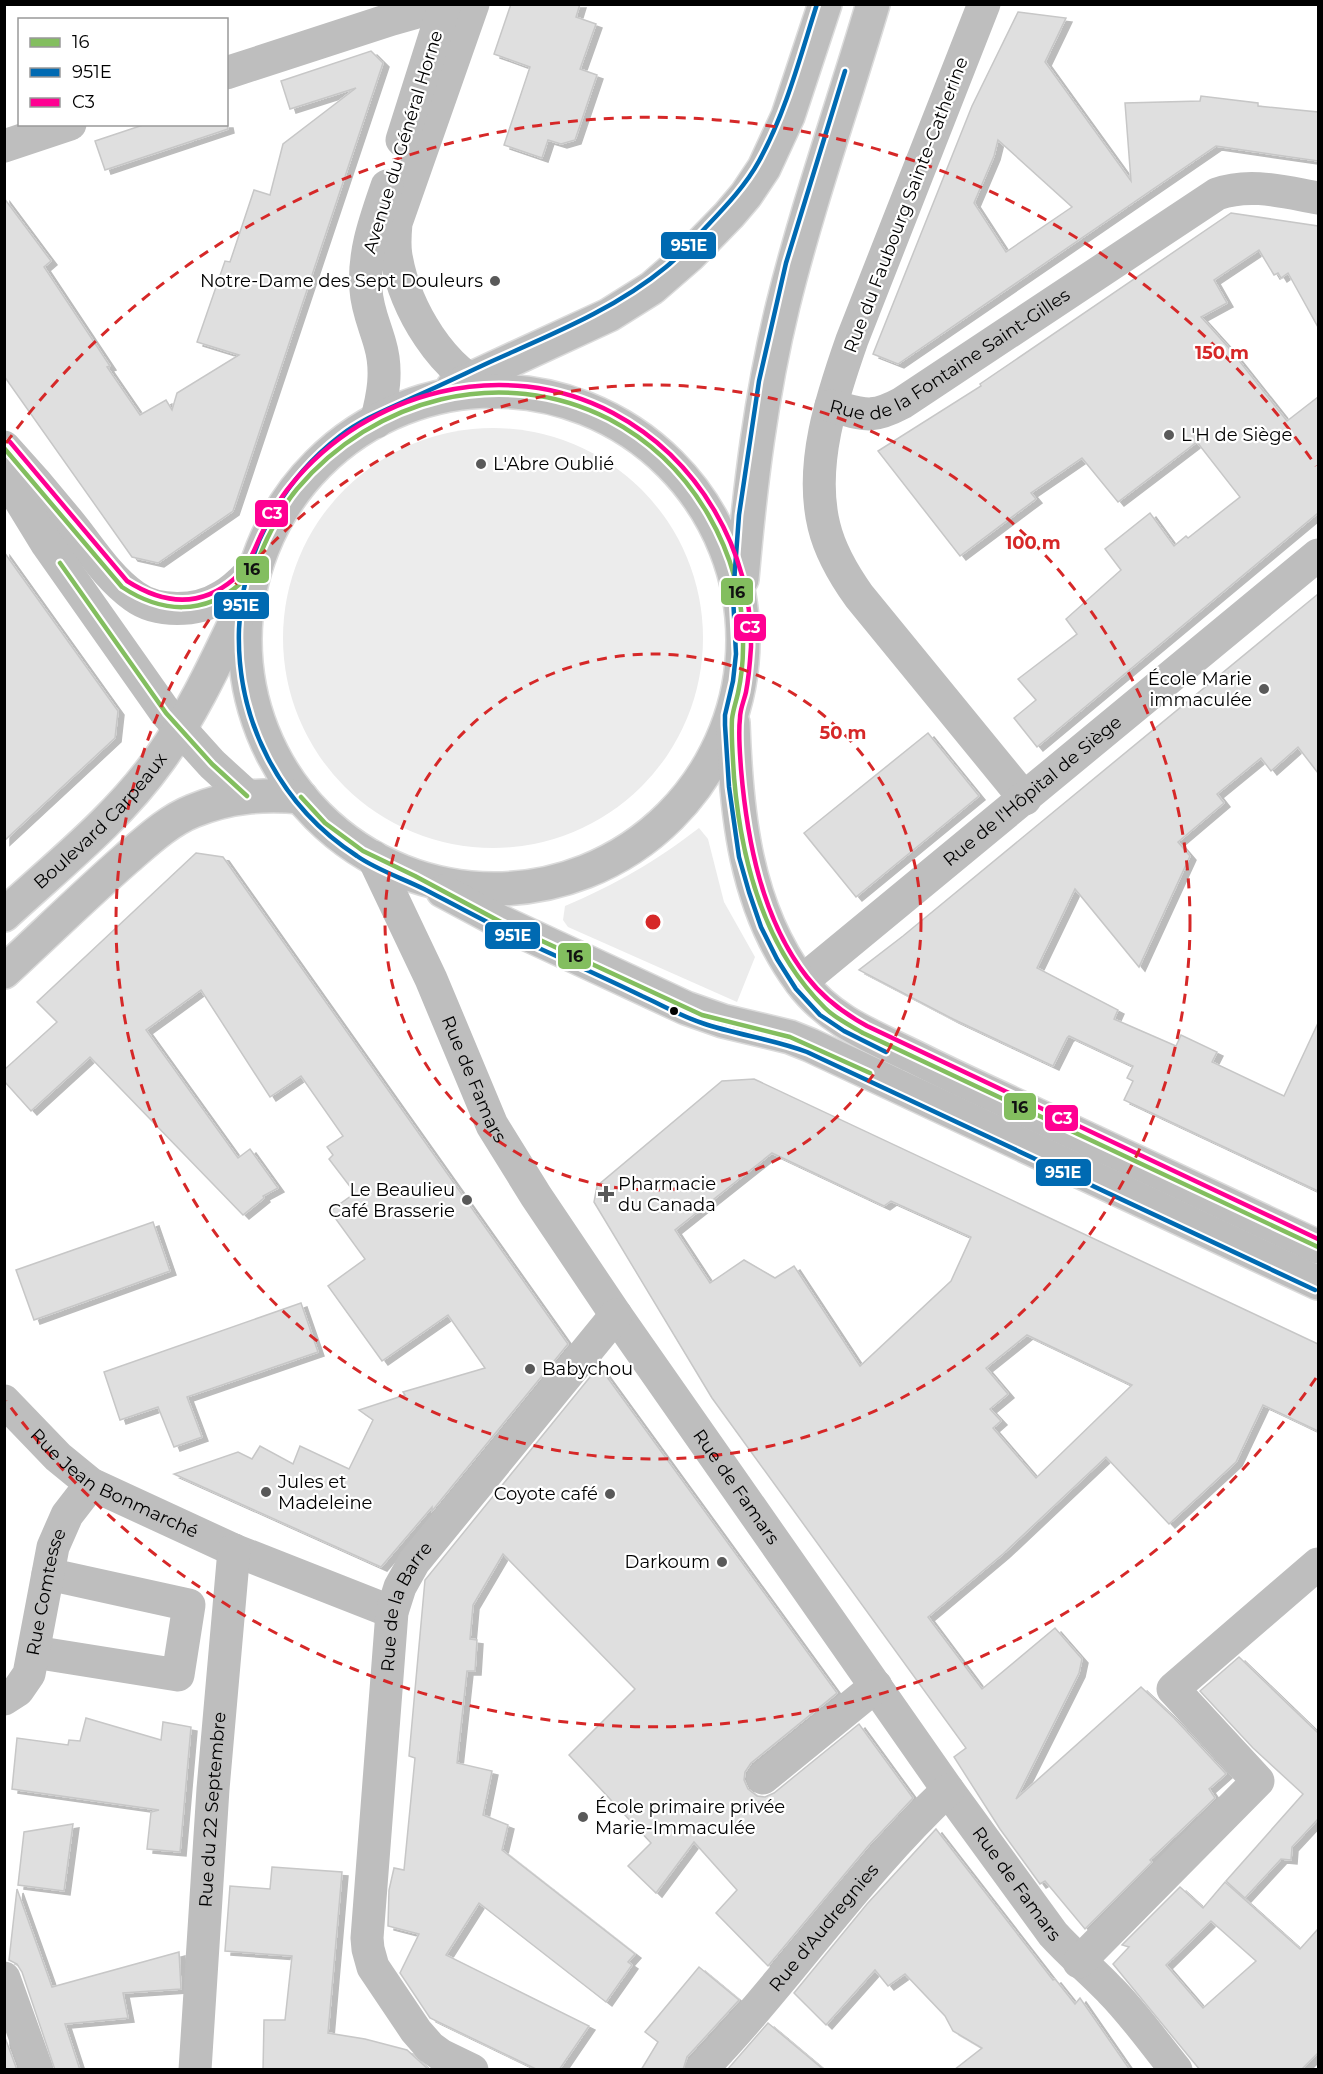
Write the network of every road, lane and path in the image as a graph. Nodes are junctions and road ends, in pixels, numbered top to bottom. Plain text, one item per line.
1 (445, 4) edge
2 (473, 4) edge
3 (825, 4) edge
4 (873, 4) edge
5 (984, 4) edge
6 (228, 72) edge
7 (64, 126) edge
8 (4, 146) edge
9 (1318, 198) edge
10 (482, 386) junction
11 (831, 406) junction
12 (376, 422) junction
13 (4, 447) edge
14 (4, 474) edge
15 (1318, 555) edge
16 (254, 579) junction
17 (740, 599) junction
18 (732, 714) junction
19 (180, 729) junction
20 (247, 795) junction
21 (302, 797) junction
22 (1025, 799) junction
23 (373, 857) junction
24 (415, 876) junction
25 (4, 915) edge
26 (4, 972) edge
27 (801, 982) junction
28 (1318, 1246) edge
29 (1318, 1283) edge
30 (616, 1315) junction
31 (4, 1401) edge
32 (91, 1484) junction
33 (234, 1550) junction
34 (1318, 1564) edge
35 (48, 1575) junction
36 (393, 1612) junction
37 (34, 1652) junction
38 (876, 1686) junction
39 (4, 1699) edge
40 (763, 1778) dead end
41 (948, 1790) junction
42 (1079, 1962) junction
43 (4, 1978) edge
44 (37, 2070) edge
45 (195, 2070) edge
46 (472, 2070) edge
47 (701, 2070) edge
48 (1176, 2070) edge

1 - 6 street
1 - 12 street, Avenue du Général Horne
2 - 10 street, Avenue du Général Horne
3 - 10 street
4 - 17 street
5 - 11 street, Rue du Faubourg Sainte-Catherine
7 - 8 street
9 - 11 street, Rue de la Fontaine Saint-Gilles
10 - 12 street
10 - 17 street
11 - 22 street, Rue de la Fontaine Saint-Gilles
12 - 16 street
13 - 16 street
14 - 19 street
15 - 22 street, Rue de l'Hôpital de Siège
16 - 19 street, Boulevard Carpeaux
16 - 21 street
17 - 18 street
18 - 24 street
18 - 27 street
19 - 20 street
19 - 25 street, Boulevard Carpeaux
20 - 21 street
20 - 26 street
21 - 23 street
22 - 27 street, Rue de l'Hôpital de Siège
23 - 24 street
23 - 30 street, Rue de Famars
24 - 29 street
27 - 28 street
30 - 36 street, Rue de la Barre
30 - 38 street, Rue de Famars
31 - 32 street, Rue Jean Bonmarché
32 - 33 street, Rue Jean Bonmarché
32 - 35 street, Rue Comtesse
33 - 36 street, Rue Jean Bonmarché
33 - 45 street, Rue du 22 Septembre
34 - 42 street
35 - 37 street, Rue Comtesse
35 - 37 street
36 - 46 street, Rue de la Barre
37 - 39 street, Rue Comtesse
38 - 40 street
38 - 41 street, Rue de Famars
41 - 42 street, Rue de Famars
41 - 47 street, Rue d'Audregnies
42 - 48 street, Rue de Famars
43 - 44 street

